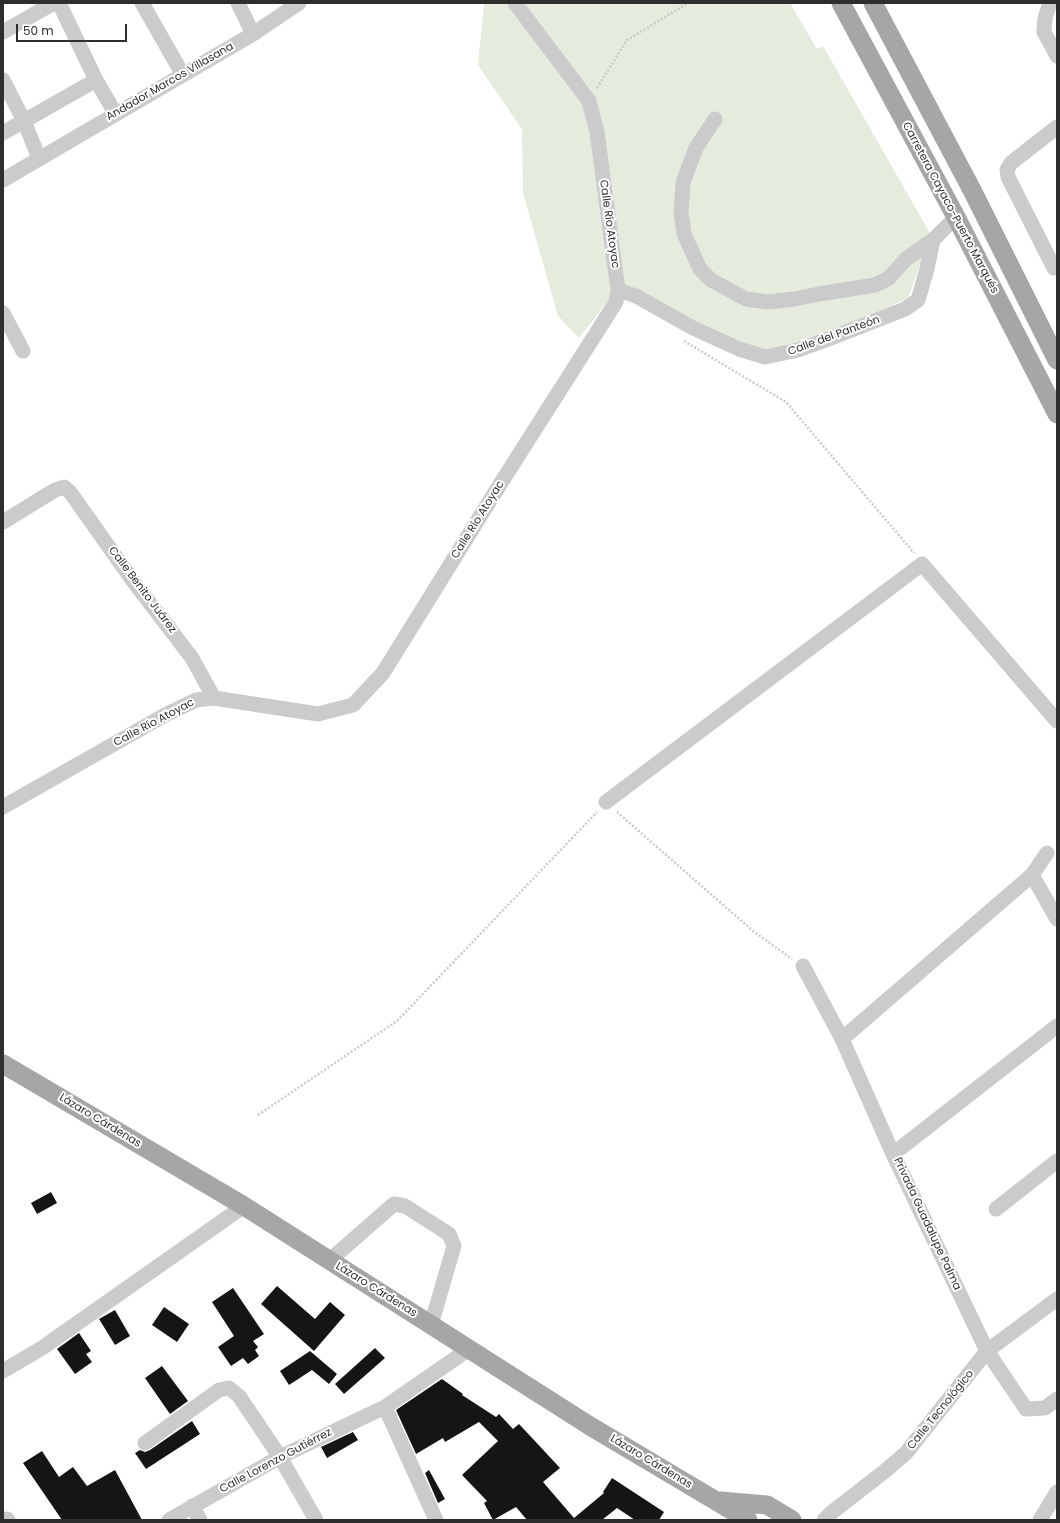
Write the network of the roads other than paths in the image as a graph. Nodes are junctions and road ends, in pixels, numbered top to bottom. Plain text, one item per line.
1 (54, 3) edge
2 (59, 3) edge
3 (142, 3) edge
4 (238, 3) edge
5 (299, 3) edge
6 (515, 3) edge
7 (841, 3) edge
8 (873, 3) edge
9 (1050, 3) edge
10 (1051, 21) edge
11 (3, 32) edge
12 (253, 34) junction
13 (1057, 56) edge
14 (183, 75) junction
15 (3, 80) edge
16 (96, 80) junction
17 (116, 113) junction
18 (715, 119) dead end
19 (24, 121) junction
20 (1057, 127) edge
21 (3, 133) edge
22 (39, 158) junction
23 (3, 180) edge
24 (956, 218) junction
25 (933, 240) junction
26 (1054, 268) dead end
27 (618, 290) junction
28 (4, 315) edge
29 (24, 351) dead end
30 (1057, 360) edge
31 (1057, 414) edge
32 (5, 518) edge
33 (214, 698) junction
34 (1057, 721) edge
35 (606, 802) road end
36 (3, 807) edge
37 (1047, 853) dead end
38 (1032, 875) junction
39 (1057, 919) edge
40 (803, 966) road end
41 (1057, 1026) edge
42 (842, 1039) junction
43 (3, 1064) edge
44 (893, 1154) junction
45 (1057, 1162) edge
46 (244, 1206) junction
47 (996, 1209) dead end
48 (330, 1260) junction
49 (1057, 1299) edge
50 (431, 1325) junction
51 (469, 1349) junction
52 (987, 1351) junction
53 (3, 1371) edge
54 (1057, 1399) edge
55 (385, 1406) junction
56 (145, 1443) dead end
57 (280, 1457) junction
58 (1057, 1492) edge
59 (716, 1501) junction
60 (192, 1506) junction
61 (169, 1520) edge
62 (200, 1520) edge
63 (316, 1520) edge
64 (436, 1520) edge
65 (726, 1520) edge
66 (748, 1520) edge
67 (792, 1520) edge
68 (824, 1520) edge
69 (1040, 1520) edge

1 - 11 street
2 - 16 street
3 - 14 street
4 - 12 street
5 - 12 street, Andador Marcos Villasana
6 - 27 street, Calle Río Atoyac
7 - 24 main road, Carretera Cayaco-Puerto Marqués
8 - 30 main road
9 - 10 street
10 - 13 street
12 - 14 street, Andador Marcos Villasana
14 - 17 street, Andador Marcos Villasana
15 - 19 street
16 - 17 street
16 - 19 street
17 - 22 street, Andador Marcos Villasana
18 - 25 street
19 - 21 street
19 - 22 street
20 - 26 street
22 - 23 street, Andador Marcos Villasana
24 - 25 street
24 - 31 main road, Carretera Cayaco-Puerto Marqués
25 - 27 street, Calle del Panteón
27 - 33 street, Calle Río Atoyac
28 - 29 street
32 - 33 street, Calle Benito Juárez
33 - 36 street, Calle Río Atoyac
34 - 35 street
37 - 38 street
38 - 39 street
38 - 42 street
40 - 42 street
41 - 44 street, Privada Guadalupe Palma
42 - 44 street
43 - 46 main road, Lázaro Cárdenas
44 - 52 street, Privada Guadalupe Palma
45 - 47 street
46 - 48 main road, Lázaro Cárdenas
46 - 53 street
48 - 50 main road, Lázaro Cárdenas
48 - 50 street
49 - 52 street, Calle Tecnológico
50 - 51 main road, Lázaro Cárdenas
51 - 55 street, Calle Lorenzo Gutiérrez
51 - 59 main road, Lázaro Cárdenas
52 - 54 street, Privada Guadalupe Palma
52 - 68 street, Calle Tecnológico
55 - 57 street, Calle Lorenzo Gutiérrez
55 - 64 street
56 - 57 street
57 - 60 street, Calle Lorenzo Gutiérrez
57 - 63 street
58 - 69 street
59 - 65 main road
59 - 66 main road, Lázaro Cárdenas
59 - 67 main road
60 - 61 street, Calle Lorenzo Gutiérrez
60 - 62 street

